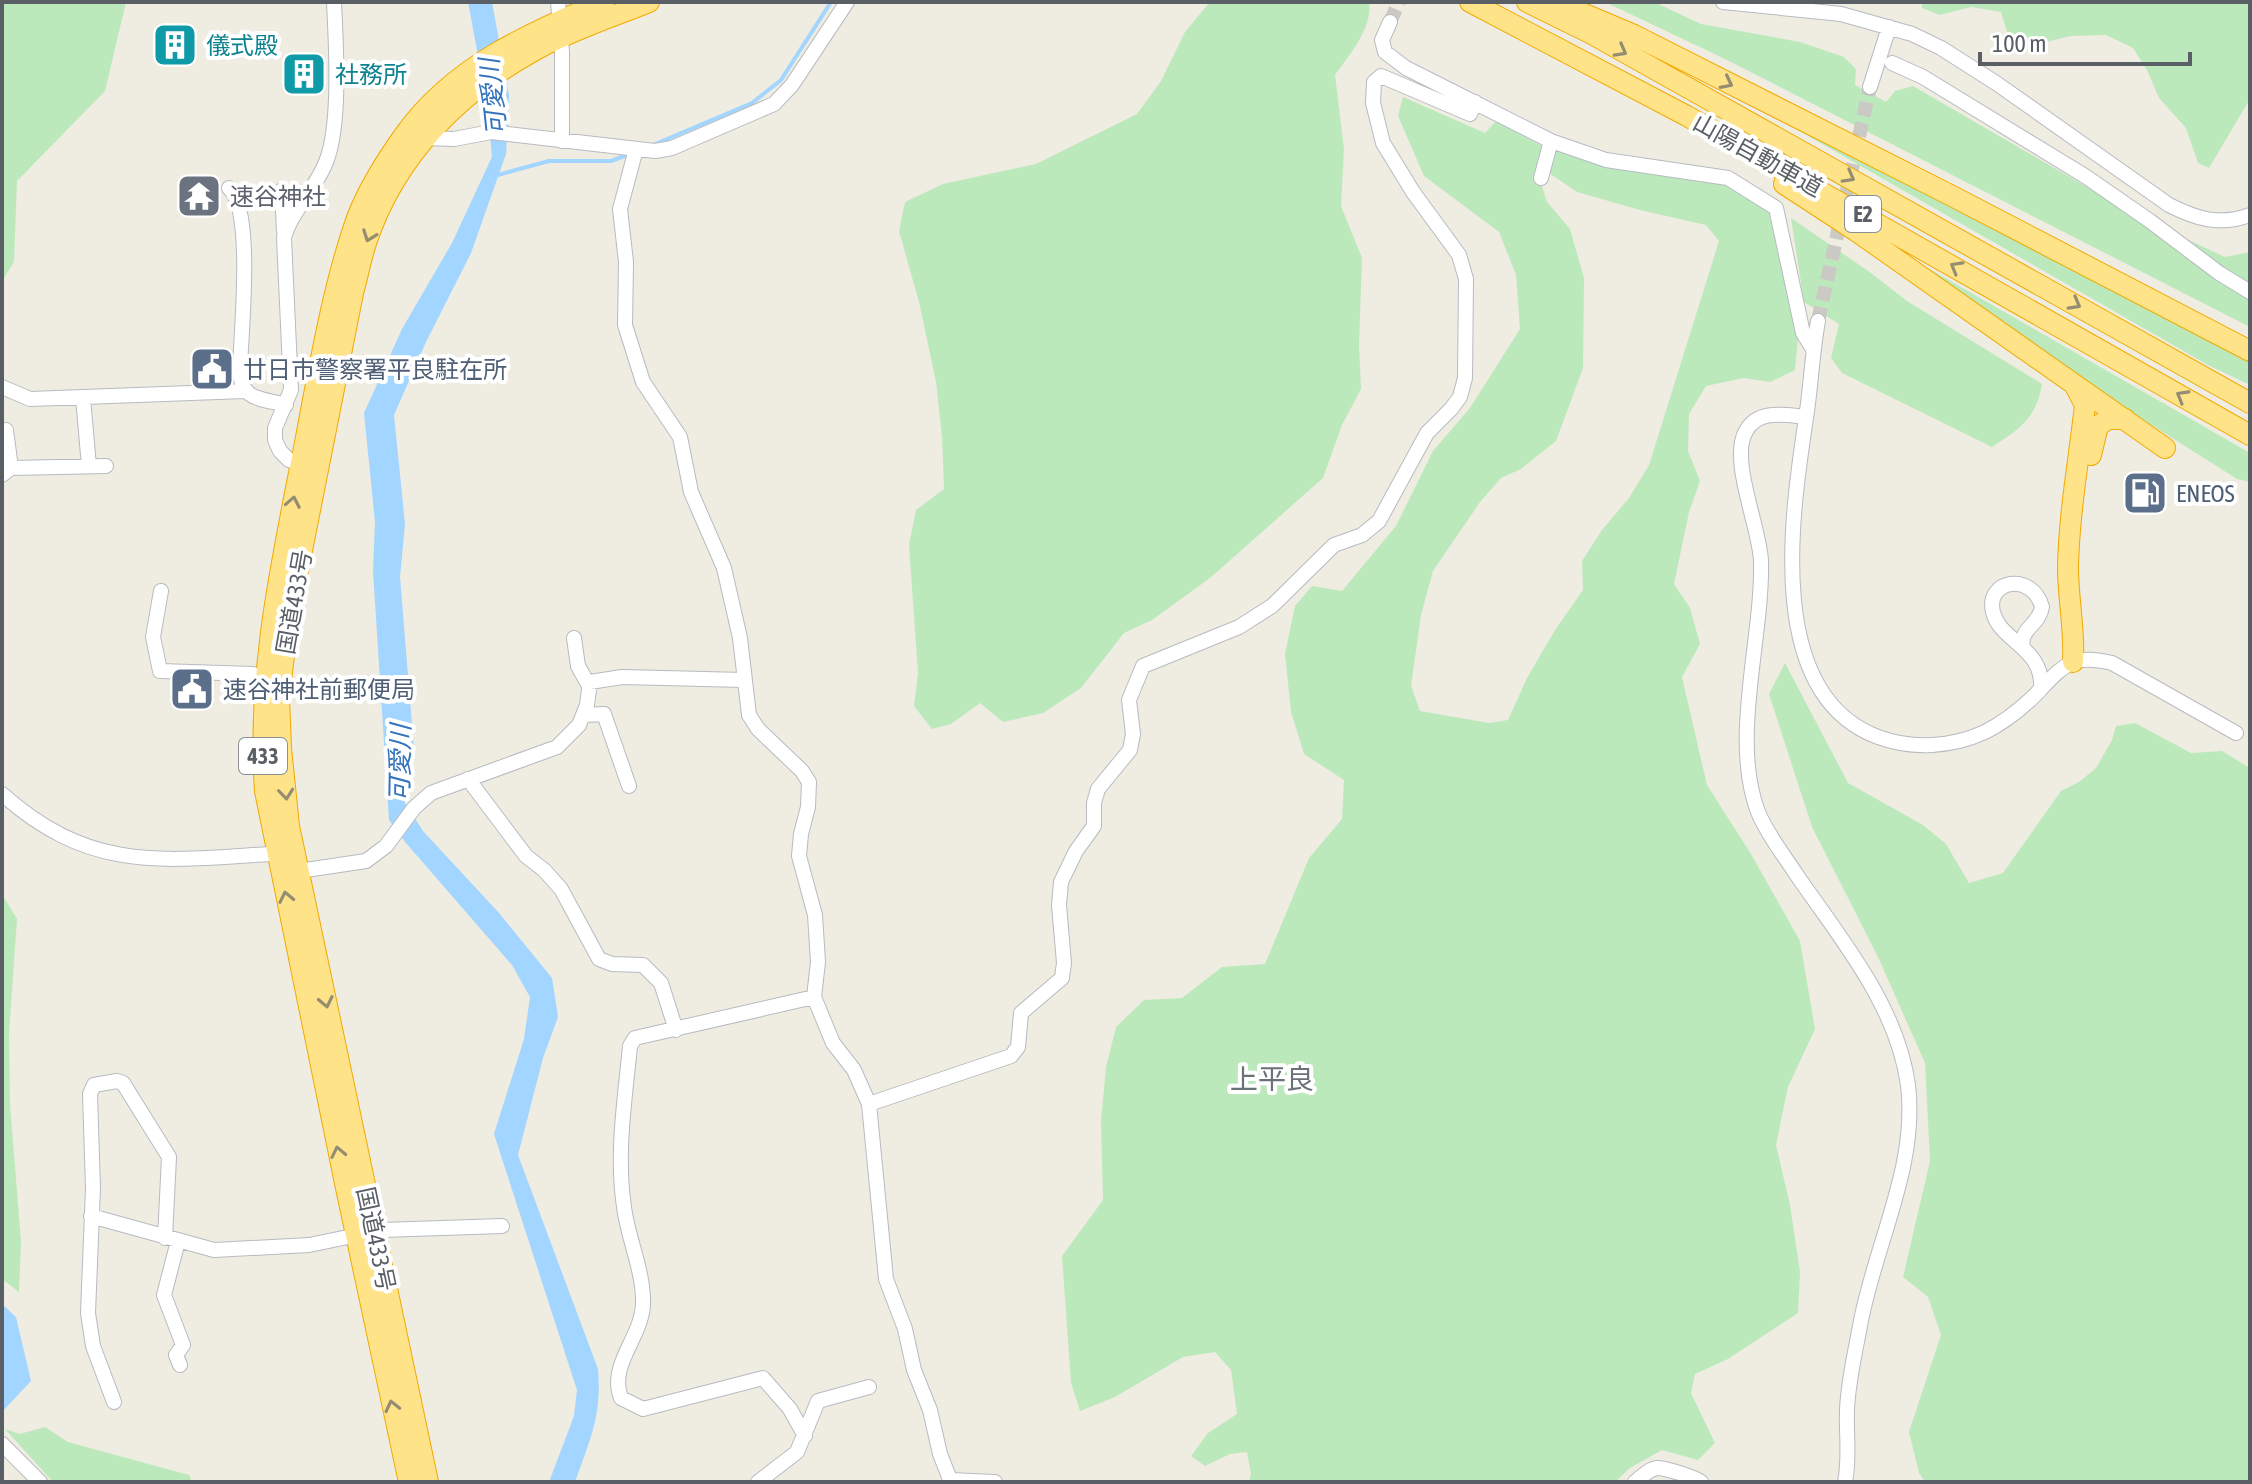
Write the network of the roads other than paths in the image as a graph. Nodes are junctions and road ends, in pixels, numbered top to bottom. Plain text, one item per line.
1 (334, 2) edge
2 (604, 2) edge
3 (649, 2) edge
4 (847, 2) edge
5 (1470, 2) edge
6 (1527, 2) edge
7 (1556, 2) edge
8 (1723, 2) edge
9 (560, 19) edge
10 (1505, 19) junction
11 (1390, 22) tunnel mouth
12 (1889, 27) junction
13 (1892, 63) dead end
14 (477, 77) junction
15 (1870, 87) tunnel mouth
16 (1475, 102) junction
17 (424, 138) junction
18 (562, 141) junction
19 (1551, 141) junction
20 (636, 149) junction
21 (1541, 178) dead end
22 (229, 188) dead end
23 (282, 190) dead end
24 (2250, 215) edge
25 (284, 237) junction
26 (2250, 292) edge
27 (1818, 321) tunnel mouth
28 (2245, 347) edge
29 (1813, 349) junction
30 (2075, 386) junction
31 (2, 387) edge
32 (245, 391) junction
33 (83, 398) junction
34 (2250, 403) edge
35 (286, 405) junction
36 (1806, 417) junction
37 (2125, 419) junction
38 (6, 430) dead end
39 (2250, 435) edge
40 (2165, 448) dead end
41 (89, 466) junction
42 (106, 466) dead end
43 (310, 466) junction
44 (6, 471) edge
45 (161, 591) dead end
46 (574, 638) dead end
47 (2023, 648) junction
48 (2073, 662) junction
49 (253, 674) dead end
50 (744, 680) junction
51 (588, 684) junction
52 (2041, 689) junction
53 (584, 715) junction
54 (2236, 733) dead end
55 (468, 779) junction
56 (629, 786) dead end
57 (2, 794) edge
58 (270, 848) junction
59 (299, 871) junction
60 (814, 997) junction
61 (676, 1030) junction
62 (869, 1104) junction
63 (91, 1216) junction
64 (502, 1226) dead end
65 (365, 1233) junction
66 (172, 1239) junction
67 (180, 1365) dead end
68 (869, 1387) dead end
69 (114, 1402) dead end
70 (805, 1436) junction
71 (2, 1444) edge
72 (951, 1481) edge
73 (40, 1482) edge
74 (409, 1482) edge
75 (428, 1482) edge
76 (758, 1482) edge
77 (995, 1482) edge
78 (1635, 1482) edge
79 (1701, 1482) edge
80 (1845, 1482) edge

1 - 25 street
2 - 9 highway, 国道433号 / 433
3 - 9 highway, 国道433号 / 433
4 - 20 street
5 - 10 highway, 山陽自動車道 / E2
6 -> 34 highway, 山陽自動車道 / E2
7 -> 28 highway
8 - 12 street
9 - 14 highway, 国道433号 / 433
9 - 18 street
10 - 30 highway
39 -> 10 highway, 山陽自動車道 / E2
11 - 16 street
12 - 15 street
12 - 24 street
13 - 26 street
14 - 17 highway, 国道433号 / 433
14 - 43 highway, 国道433号 / 433
16 - 19 street
16 - 62 street
17 - 18 street
17 -> 43 highway, 国道433号 / 433
18 - 20 street
19 - 21 street
19 - 29 street
20 - 50 street
22 - 32 street
23 - 25 street
25 - 35 street
27 - 29 street
29 - 36 street
30 - 37 highway
30 - 48 highway
31 - 33 street
32 - 33 street
32 - 35 street
33 - 41 street
35 - 43 street
36 - 52 street
36 - 80 street
37 - 40 highway
37 - 48 highway
38 - 44 street
41 - 42 street
41 - 44 street
58 -> 43 highway, 国道433号 / 433
43 -> 59 highway, 国道433号 / 433
45 - 49 street
46 - 51 street
47 - 47 street
47 - 52 street
48 - 52 street
48 - 54 street
50 - 51 street
50 - 60 street
51 - 53 street
53 - 55 street
53 - 56 street
55 - 59 street
55 - 61 street
57 - 58 street
58 - 59 street
65 -> 58 highway, 国道433号 / 433
59 -> 65 highway, 国道433号 / 433
60 - 61 street
60 - 62 street
61 - 70 street
62 - 72 street
63 - 66 street
63 - 66 street
63 - 69 street
64 - 65 street
65 - 66 street
74 -> 65 highway, 国道433号 / 433
65 - 75 highway, 国道433号 / 433
66 - 67 street
68 - 70 street
70 - 76 street
71 - 73 street
72 - 77 street
78 - 79 street

